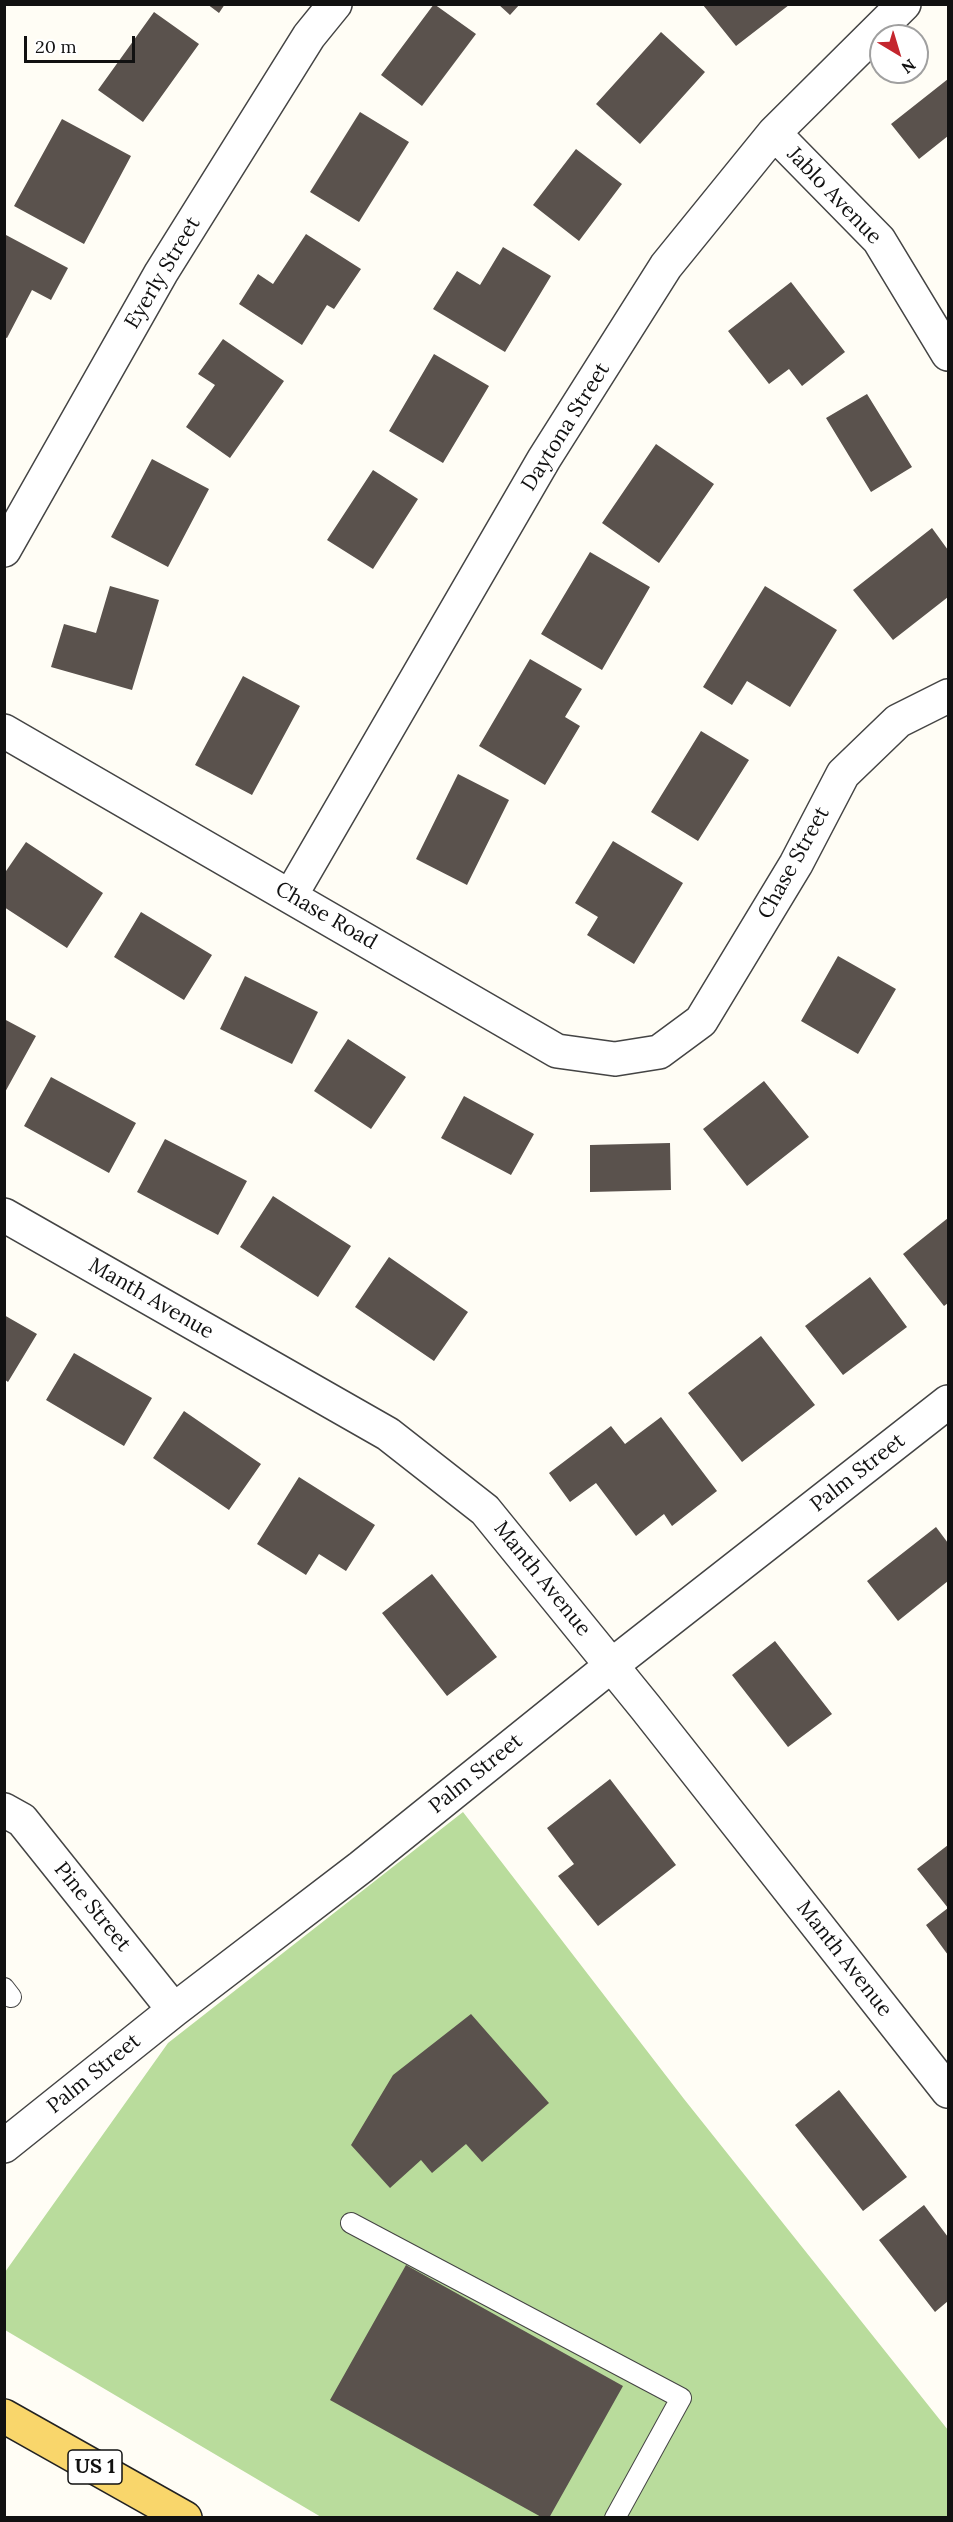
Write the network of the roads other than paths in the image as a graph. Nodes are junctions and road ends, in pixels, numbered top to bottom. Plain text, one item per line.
1 (334, 4) edge
2 (904, 4) edge
3 (774, 133) junction
4 (948, 354) edge
5 (4, 550) edge
6 (948, 696) edge
7 (4, 731) edge
8 (291, 895) junction
9 (659, 1052) joint
10 (4, 1215) edge
11 (945, 1410) edge
12 (612, 1665) junction
13 (4, 1810) edge
14 (174, 2010) junction
15 (948, 2091) edge
16 (4, 2146) edge
17 (351, 2223) dead end
18 (4, 2416) edge
19 (185, 2517) edge
20 (615, 2517) edge

1 - 5 street, Eyerly Street
2 - 3 street, Daytona Street
3 - 4 street, Jablo Avenue
3 - 8 street, Daytona Street
6 - 9 street, Chase Street
7 - 8 street, Chase Road
8 - 9 street, Chase Road
10 - 12 street, Manth Avenue
11 - 12 street, Palm Street
12 - 14 street, Palm Street
12 - 15 street, Manth Avenue
13 - 14 street, Pine Street
14 - 16 street, Palm Street
17 - 20 lane
18 - 19 main road, US 1

